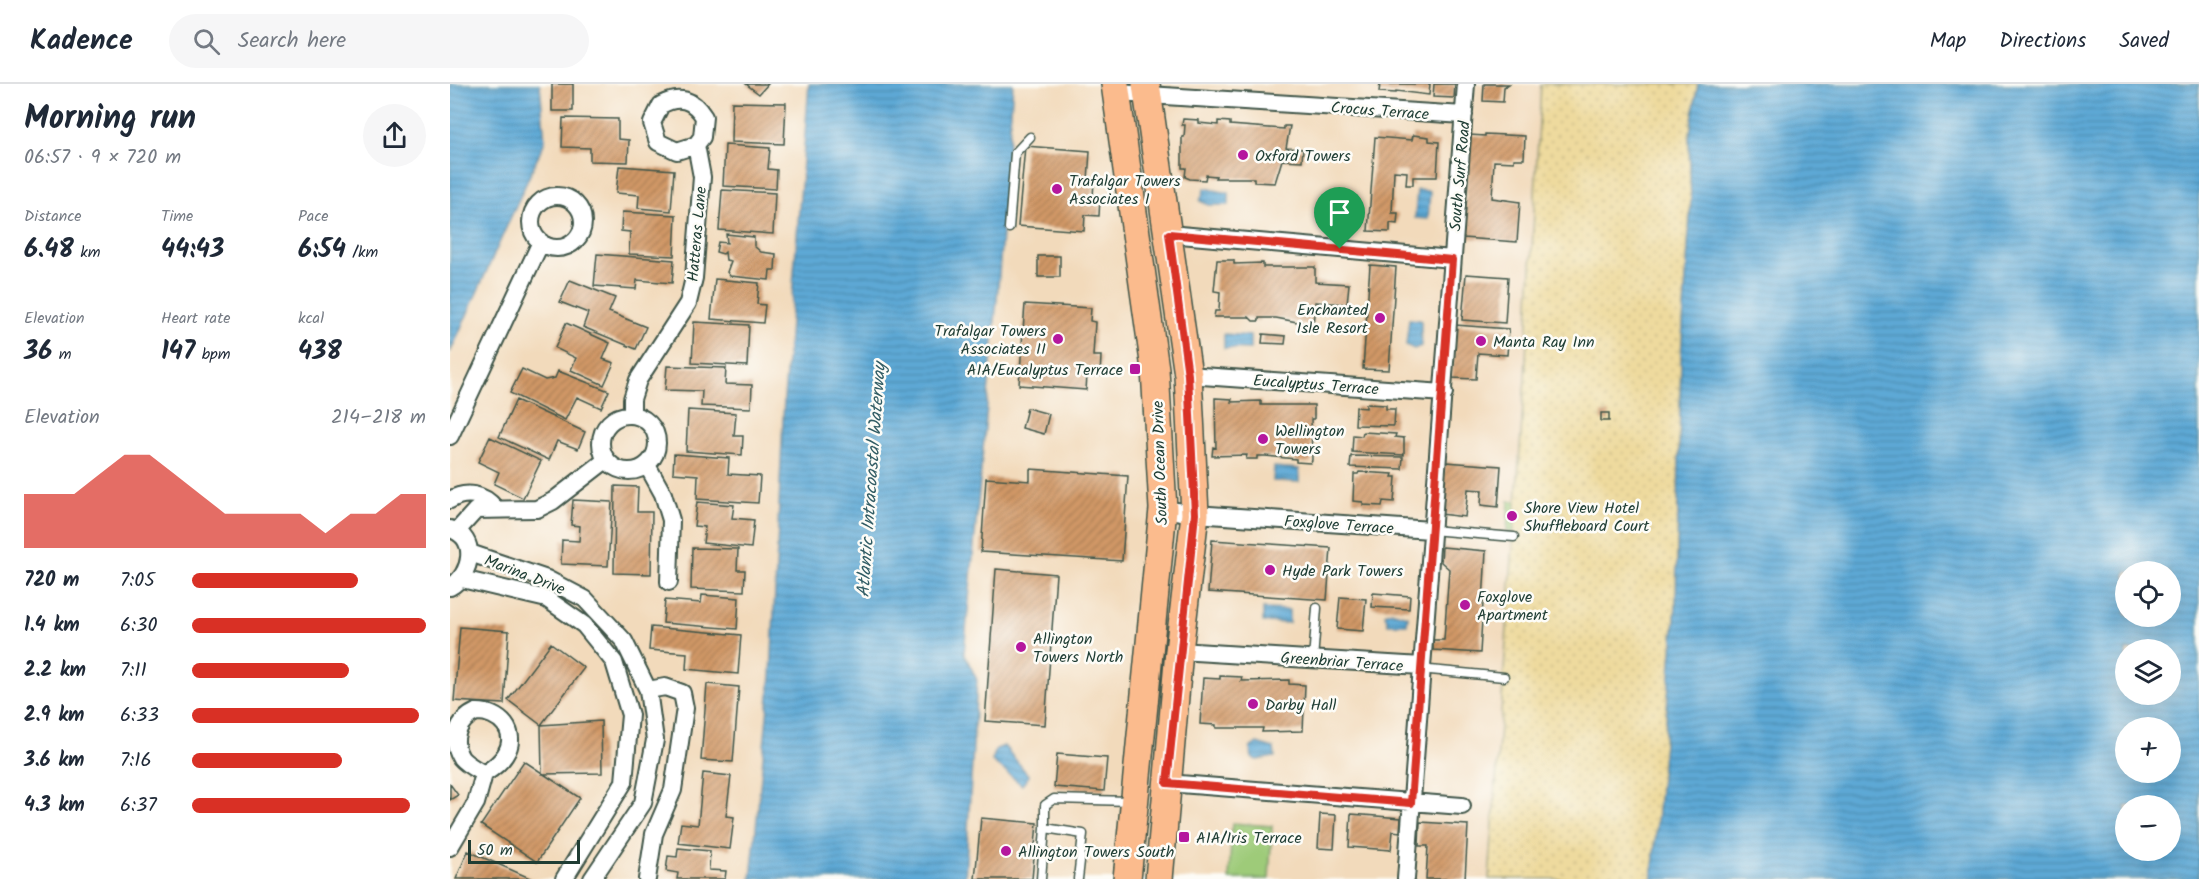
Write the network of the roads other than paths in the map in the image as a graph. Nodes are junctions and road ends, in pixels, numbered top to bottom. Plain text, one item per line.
1 (1466, 84) edge
2 (1116, 89) edge
3 (1147, 89) edge
4 (1464, 116) junction
5 (1030, 138) dead end
6 (696, 145) dead end
7 (1009, 228) dead end
8 (1169, 234) junction
9 (541, 242) dead end
10 (1452, 260) junction
11 (1188, 375) junction
12 (1444, 393) junction
13 (632, 415) junction
14 (450, 436) edge
15 (606, 460) junction
16 (647, 465) junction
17 (450, 500) edge
18 (495, 508) junction
19 (1163, 509) junction
20 (1195, 514) junction
21 (453, 530) edge
22 (1431, 530) junction
23 (1514, 537) dead end
24 (470, 553) junction
25 (669, 582) dead end
26 (456, 583) edge
27 (1317, 608) dead end
28 (1179, 651) junction
29 (1313, 660) junction
30 (1422, 666) junction
31 (1504, 677) dead end
32 (648, 690) junction
33 (484, 774) dead end
34 (1167, 783) junction
35 (1134, 801) junction
36 (1411, 803) junction
37 (1462, 806) dead end
38 (1045, 828) junction
39 (450, 847) edge
40 (564, 879) edge
41 (592, 879) edge
42 (647, 879) edge
43 (1041, 879) edge
44 (1078, 879) edge
45 (1127, 879) edge
46 (1159, 879) edge
47 (1406, 879) edge

1 - 4 street, South Surf Road
2 - 3 street, Crocus Terrace
2 - 19 main road, South Ocean Drive
3 - 4 street, Crocus Terrace
3 - 8 main road, South Ocean Drive
4 - 10 street, South Surf Road
5 - 7 lane
6 - 13 street, Hatteras Lane
8 - 10 street
8 - 11 main road, South Ocean Drive
9 - 14 street
10 - 12 street, South Surf Road
11 - 12 street, Eucalyptus Terrace
11 - 20 main road, South Ocean Drive
12 - 22 street, South Surf Road
13 - 15 street
13 - 16 street
15 - 16 street
15 - 18 street
16 - 25 street
17 - 18 street
18 - 21 street
19 - 20 street, Foxglove Terrace
19 - 35 main road, South Ocean Drive
20 - 22 street, Foxglove Terrace
20 - 28 main road, South Ocean Drive
21 - 24 street, Marina Drive
22 - 23 lane, Foxglove Terrace
22 - 30 street, South Surf Road
24 - 26 street, Marina Drive
24 - 32 street, Marina Drive
26 - 40 street, Marina Drive
27 - 29 lane
28 - 29 street, Greenbriar Terrace
28 - 34 main road, South Ocean Drive
29 - 30 street, Greenbriar Terrace
30 - 31 lane, Greenbriar Terrace
30 - 36 street, South Surf Road
32 - 41 street, Marina Drive
32 - 42 street
33 - 39 street
34 - 36 street
34 - 46 main road, South Ocean Drive
35 - 38 lane
35 - 45 main road, South Ocean Drive
36 - 37 street
36 - 47 street, South Surf Road
38 - 43 lane
38 - 44 lane

